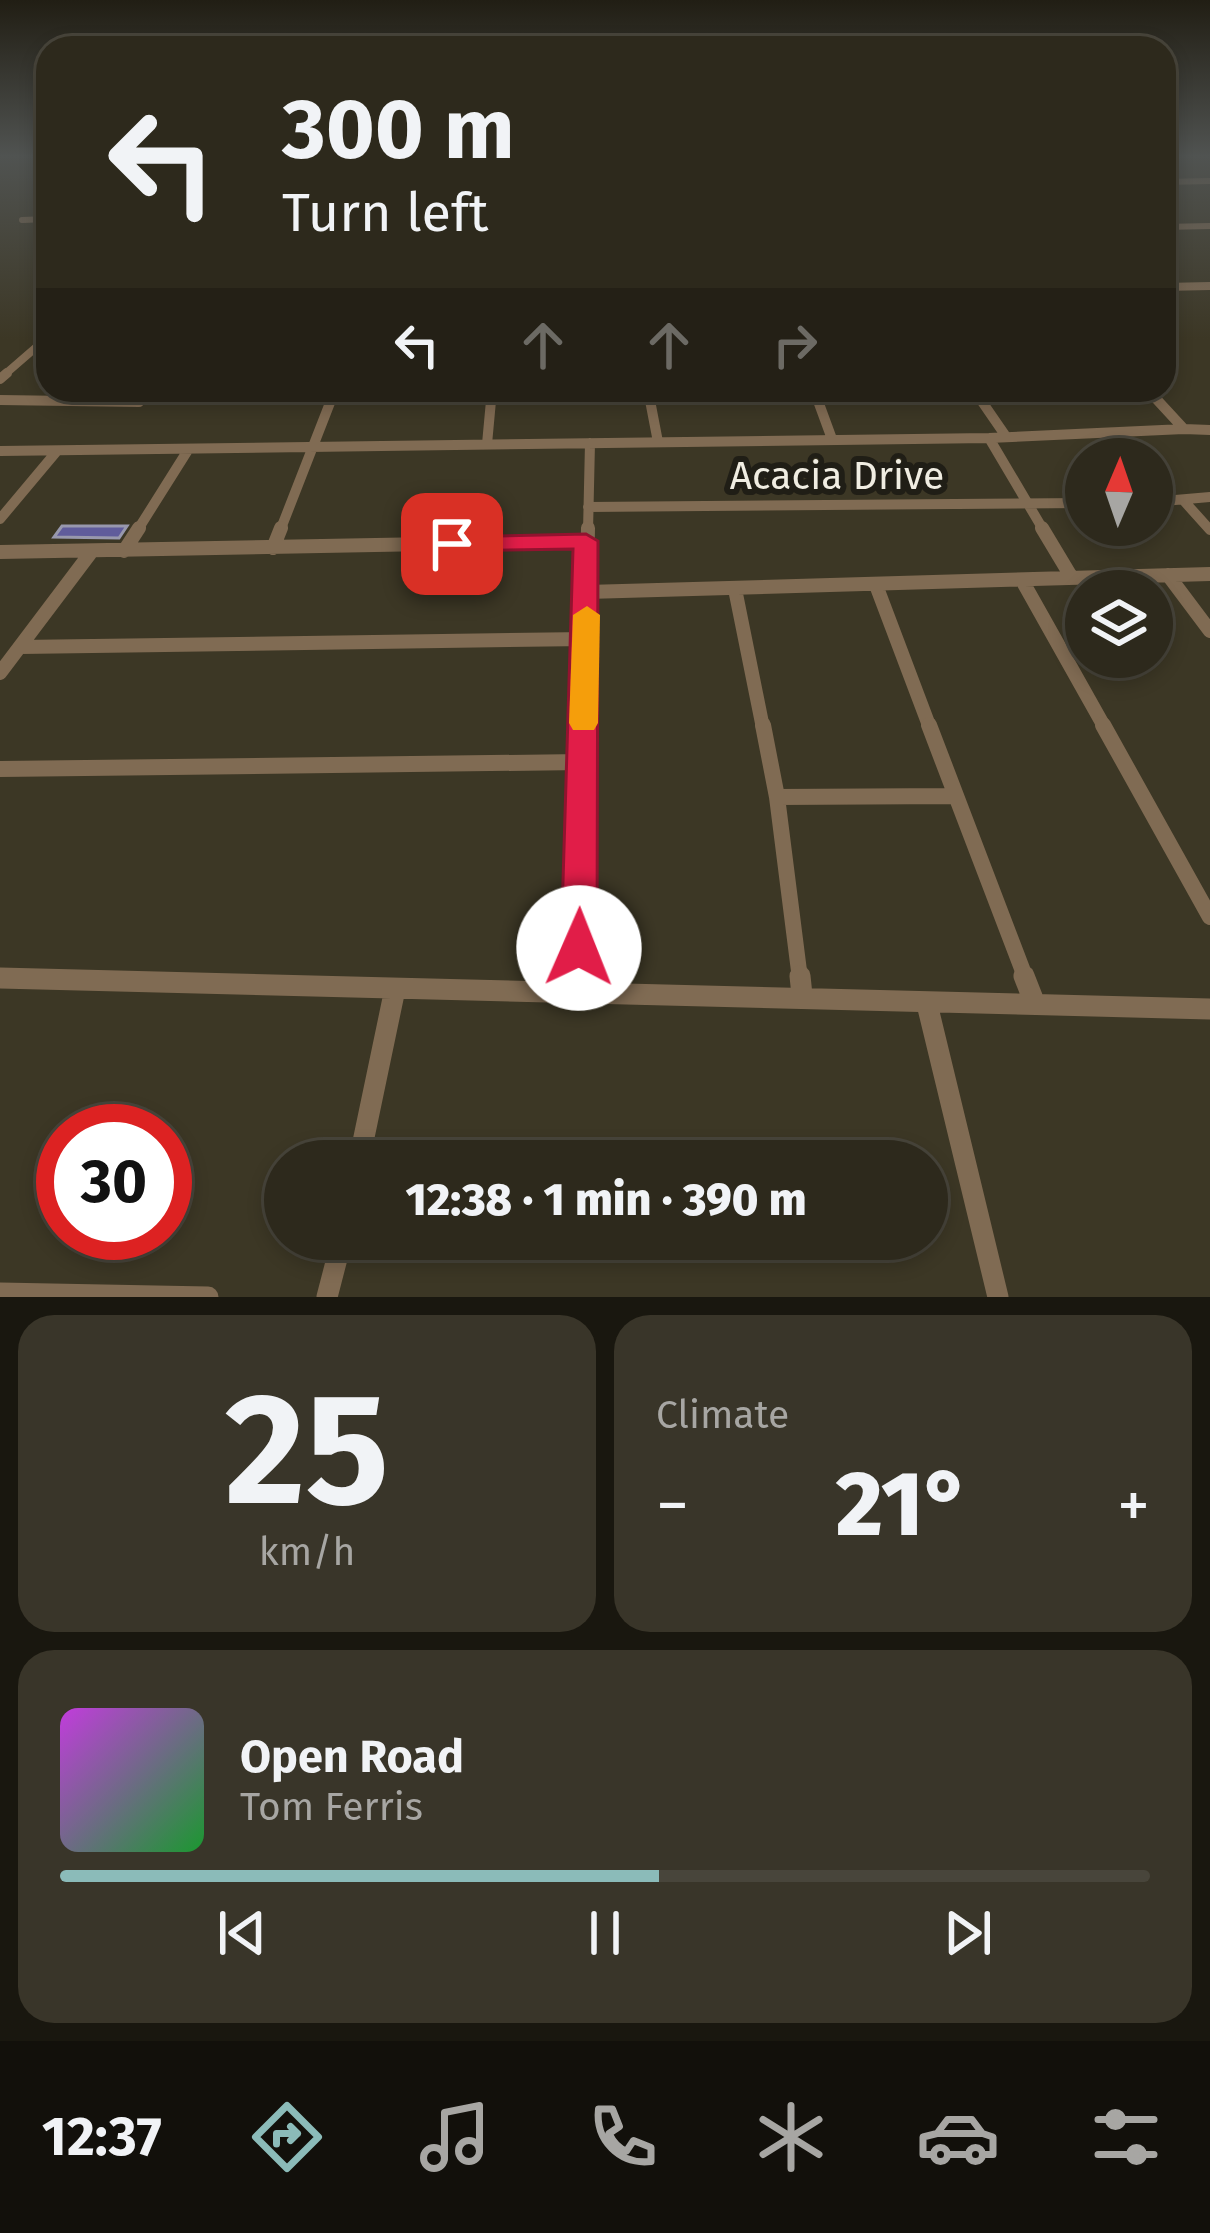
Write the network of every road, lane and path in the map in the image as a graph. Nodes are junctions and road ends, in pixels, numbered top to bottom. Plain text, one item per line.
1 (22, 220) dead end
2 (36, 220) edge
3 (1210, 226) edge
4 (1176, 227) edge
5 (1176, 286) edge
6 (1210, 286) edge
7 (36, 348) edge
8 (36, 358) edge
9 (22, 360) junction
10 (0, 363) edge
11 (0, 379) edge
12 (0, 400) edge
13 (36, 401) edge
14 (331, 402) edge
15 (492, 402) edge
16 (650, 402) edge
17 (818, 402) edge
18 (982, 402) edge
19 (1159, 402) edge
20 (1184, 429) junction
21 (1210, 430) edge
22 (1005, 435) junction
23 (988, 438) junction
24 (832, 439) junction
25 (658, 442) junction
26 (590, 443) junction
27 (487, 444) junction
28 (316, 446) junction
29 (188, 449) junction
30 (0, 451) edge
31 (57, 451) junction
32 (1210, 497) edge
33 (1173, 501) edge
34 (1184, 501) junction
35 (1065, 503) edge
36 (1028, 504) junction
37 (588, 507) junction
38 (0, 519) edge
39 (1210, 530) edge
40 (586, 541) junction
41 (273, 548) junction
42 (124, 550) junction
43 (92, 551) junction
44 (0, 553) edge
45 (1067, 570) edge
46 (1173, 574) edge
47 (1210, 574) edge
48 (1065, 579) edge
49 (1173, 581) edge
50 (1023, 582) junction
51 (876, 585) junction
52 (735, 589) junction
53 (587, 592) junction
54 (1210, 631) edge
55 (586, 639) junction
56 (20, 646) junction
57 (0, 674) edge
58 (582, 763) junction
59 (0, 770) edge
60 (955, 796) junction
61 (777, 797) junction
62 (1210, 917) edge
63 (0, 978) edge
64 (395, 988) junction
65 (578, 994) junction
66 (802, 995) junction
67 (927, 1004) junction
68 (1035, 1004) junction
69 (1210, 1009) edge
70 (363, 1140) edge
71 (337, 1260) edge
72 (0, 1293) edge
73 (208, 1297) edge
74 (327, 1297) edge
75 (998, 1297) edge

1 - 2 street
3 - 4 street
5 - 6 street
7 - 9 street
8 - 9 street
9 - 10 street
9 - 11 street
12 - 13 street
14 - 28 street
15 - 27 street
16 - 25 street
17 - 24 street
18 - 22 street
19 - 20 street
20 - 21 street
20 - 22 street
22 - 23 street
23 - 24 street
23 - 36 street
24 - 25 street
25 - 26 street
26 - 27 street
26 - 37 street
27 - 28 street
28 - 29 street
28 - 41 street
29 - 31 street
29 - 42 street
30 - 31 street
31 - 38 street
32 - 34 street
33 - 34 street
34 - 39 street
35 - 36 street, Acacia Drive
36 - 37 street, Acacia Drive
36 - 45 street
37 - 40 street
40 - 41 street
40 - 53 street
41 - 42 street
42 - 43 street
43 - 44 street
43 - 56 street
46 - 47 street
48 - 50 street
49 - 54 street
50 - 51 street
50 - 62 street
51 - 52 street
51 - 60 street
52 - 53 street
52 - 61 street
53 - 55 street
55 - 56 street
55 - 58 street
56 - 57 street
58 - 59 street
58 - 65 street
60 - 61 street
60 - 68 street
61 - 66 street
63 - 64 street
64 - 65 street
64 - 70 street
65 - 66 street
66 - 67 street
67 - 68 street
67 - 75 street
68 - 69 street
71 - 74 street
72 - 73 street

